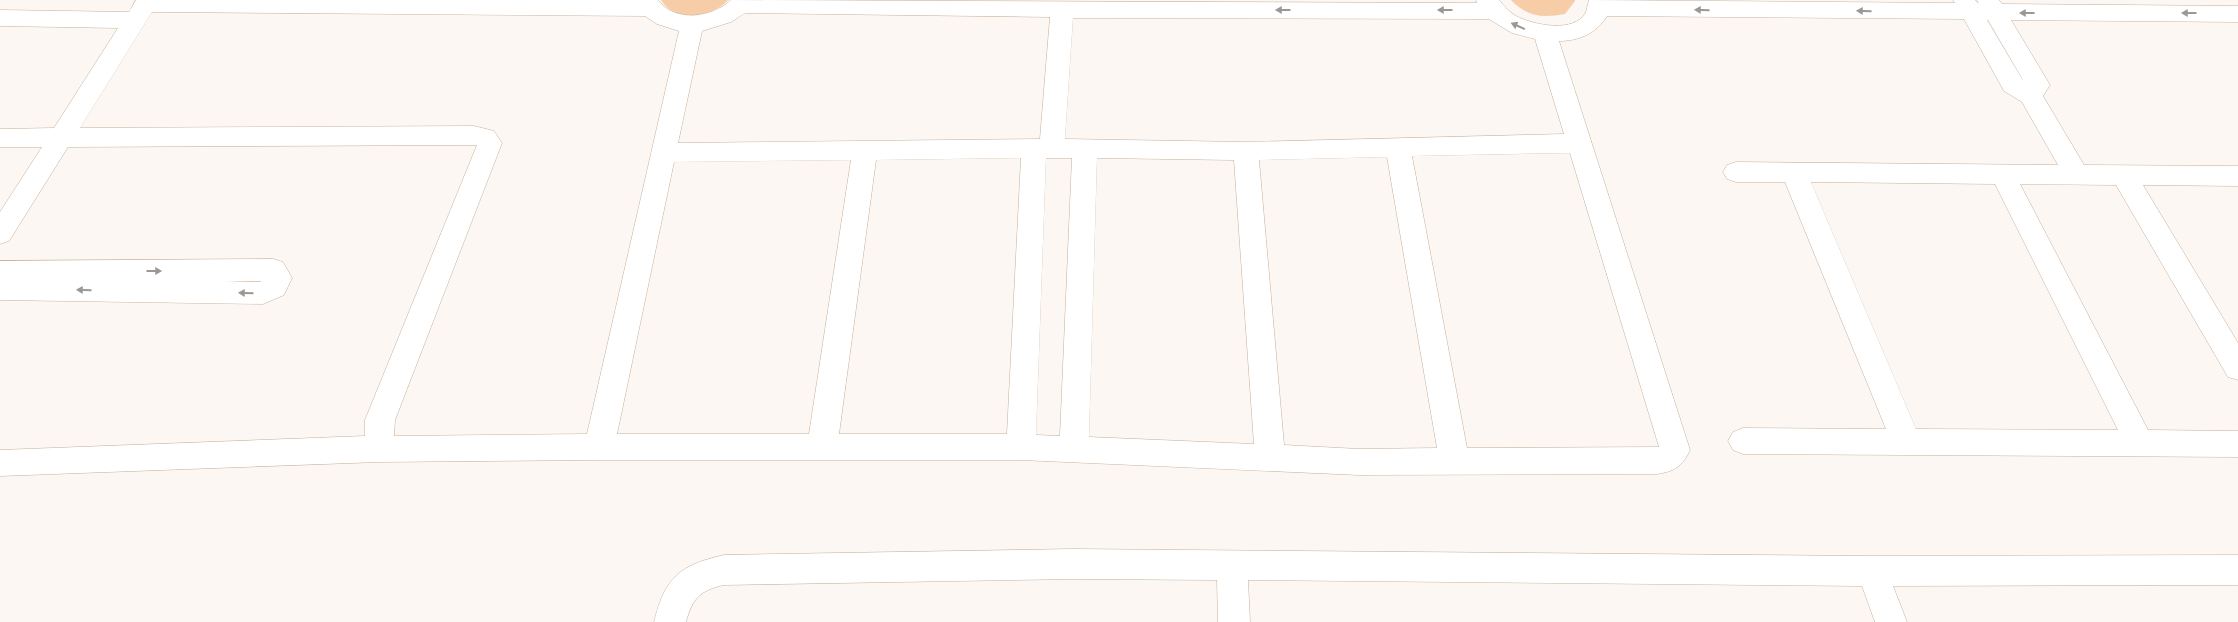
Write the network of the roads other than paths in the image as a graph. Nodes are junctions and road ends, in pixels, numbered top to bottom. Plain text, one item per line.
1 (743, 2) edge
2 (648, 4) edge
3 (1600, 4) edge
4 (1119, 5) edge
5 (1490, 5) edge
6 (1979, 6) edge
7 (144, 8) edge
8 (1062, 8) junction
9 (2238, 14) edge
10 (0, 18) edge
11 (692, 23) junction
12 (1545, 33) junction
13 (0, 138) edge
14 (62, 138) junction
15 (1579, 143) junction
16 (1084, 148) junction
17 (1398, 148) junction
18 (1043, 150) junction
19 (865, 151) junction
20 (1246, 151) junction
21 (663, 152) junction
22 (1736, 172) dead end
23 (1794, 173) junction
24 (2003, 175) junction
25 (2077, 175) junction
26 (2124, 176) junction
27 (2238, 176) edge
28 (0, 234) edge
29 (0, 272) edge
30 (0, 289) edge
31 (2238, 368) edge
32 (1743, 441) dead end
33 (1907, 443) junction
34 (2139, 443) junction
35 (2238, 444) edge
36 (599, 447) junction
37 (822, 447) junction
38 (1022, 447) junction
39 (379, 449) junction
40 (1074, 449) junction
41 (1270, 458) junction
42 (1454, 461) junction
43 (0, 463) edge
44 (1232, 566) junction
45 (2238, 570) edge
46 (1872, 571) junction
47 (670, 622) edge
48 (1234, 622) edge
49 (1891, 622) edge

1 - 8 street
1 - 11 street
2 - 7 street
2 - 11 street
6 -> 3 street
3 - 12 street
5 -> 4 street
4 - 8 street
12 -> 5 street
9 -> 6 street
6 - 25 street
7 - 10 street
7 - 14 street
8 - 18 street
11 - 21 street
12 - 15 street
13 - 14 street
14 - 28 street
14 - 39 street
15 - 17 street
15 - 42 street
16 - 18 street
16 - 20 street
16 - 40 street
17 - 20 street
17 - 42 street
18 - 19 street
18 - 38 street
19 - 21 street
19 - 37 street
20 - 41 street
21 - 36 street
22 - 23 street
23 - 24 street
23 - 33 street
24 - 25 street
24 - 34 street
25 - 26 street
26 - 27 street
26 - 31 street
29 -> 30 street
32 - 33 street
33 - 34 street
34 - 35 street
36 - 37 street
36 - 39 street
37 - 38 street
38 - 40 street
39 - 43 street
40 - 41 street
41 - 42 street
44 - 46 street
44 - 47 street
44 - 48 street
45 - 46 street
46 - 49 street

